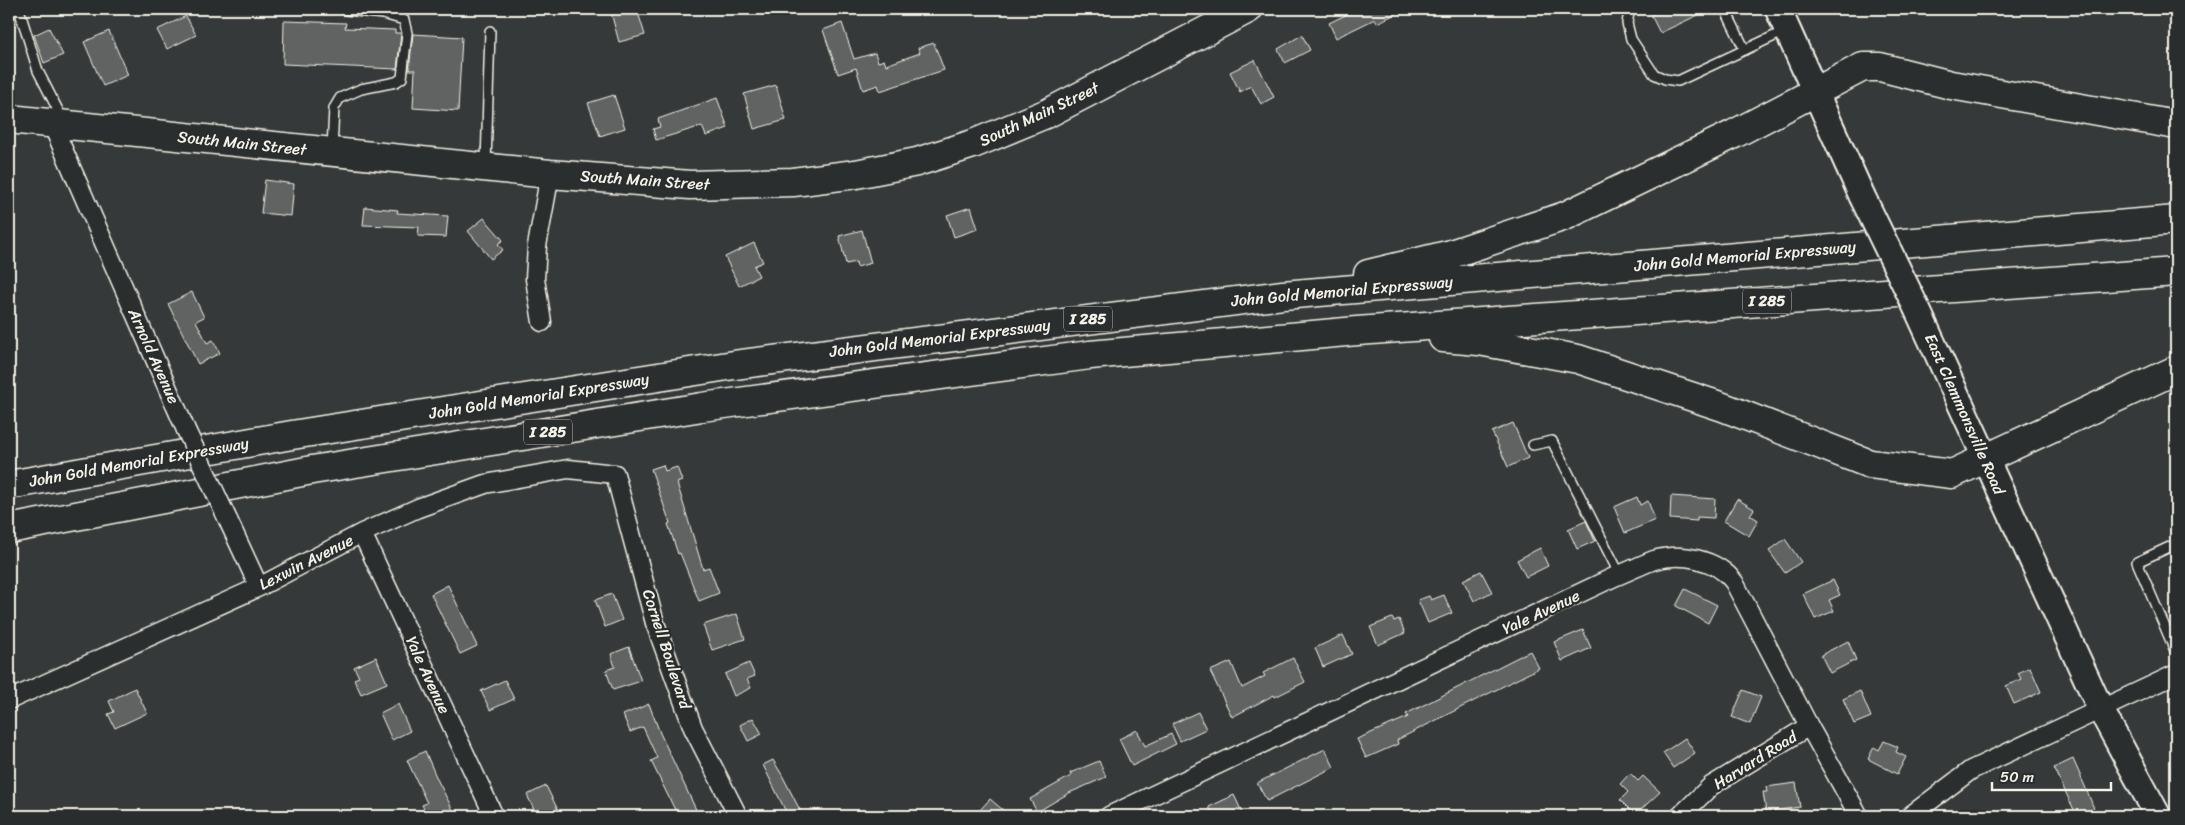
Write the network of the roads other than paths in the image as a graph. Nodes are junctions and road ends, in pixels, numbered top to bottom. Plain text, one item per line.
1 (19, 9) edge
2 (1248, 9) edge
3 (1630, 9) edge
4 (1725, 9) edge
5 (346, 10) dead end
6 (1783, 19) edge
7 (490, 31) dead end
8 (1745, 50) junction
9 (1815, 91) junction
10 (9, 119) edge
11 (59, 124) junction
12 (2176, 125) edge
13 (332, 152) junction
14 (486, 166) junction
15 (550, 174) junction
16 (2176, 220) edge
17 (2176, 272) edge
18 (1283, 295) junction
19 (542, 322) dead end
20 (1357, 331) junction
21 (2176, 370) edge
22 (1533, 446) dead end
23 (1986, 460) junction
24 (615, 474) joint
25 (9, 485) edge
26 (9, 529) edge
27 (362, 533) junction
28 (2176, 544) edge
29 (1620, 575) junction
30 (259, 587) junction
31 (2176, 653) edge
32 (2176, 674) edge
33 (9, 700) edge
34 (2101, 710) junction
35 (1809, 726) junction
36 (494, 816) edge
37 (738, 816) edge
38 (1109, 816) edge
39 (1680, 816) edge
40 (1859, 816) edge
41 (1910, 816) edge
42 (2158, 816) edge

1 - 11 lane
2 - 15 main road, South Main Street
3 - 8 lane
4 - 8 lane
5 - 13 lane
6 - 8 lane
6 - 9 main road, East Clemmonsville Road
7 - 14 lane
9 - 12 main road
9 - 18 main road
9 - 23 main road, East Clemmonsville Road, bridge
10 - 11 main road, South Main Street
11 - 13 main road, South Main Street
11 - 30 street, Arnold Avenue, bridge
13 - 14 main road, South Main Street
14 - 15 main road, South Main Street
15 - 19 street
16 - 18 main road, John Gold Memorial Expressway / I 285
17 - 20 main road, I 285
18 - 25 main road, John Gold Memorial Expressway / I 285
20 - 23 main road
20 - 26 main road, I 285
21 - 23 main road
22 - 29 lane
23 - 34 main road, East Clemmonsville Road
24 - 27 street, Lexwin Avenue
24 - 37 street, Cornell Boulevard
27 - 30 street, Lexwin Avenue
27 - 36 street, Yale Avenue
28 - 31 lane
29 - 35 street, Yale Avenue
29 - 38 street, Yale Avenue
30 - 33 street, Lexwin Avenue
32 - 34 street
34 - 41 street
34 - 42 main road, East Clemmonsville Road
35 - 39 street, Harvard Road
35 - 40 street, Yale Avenue

